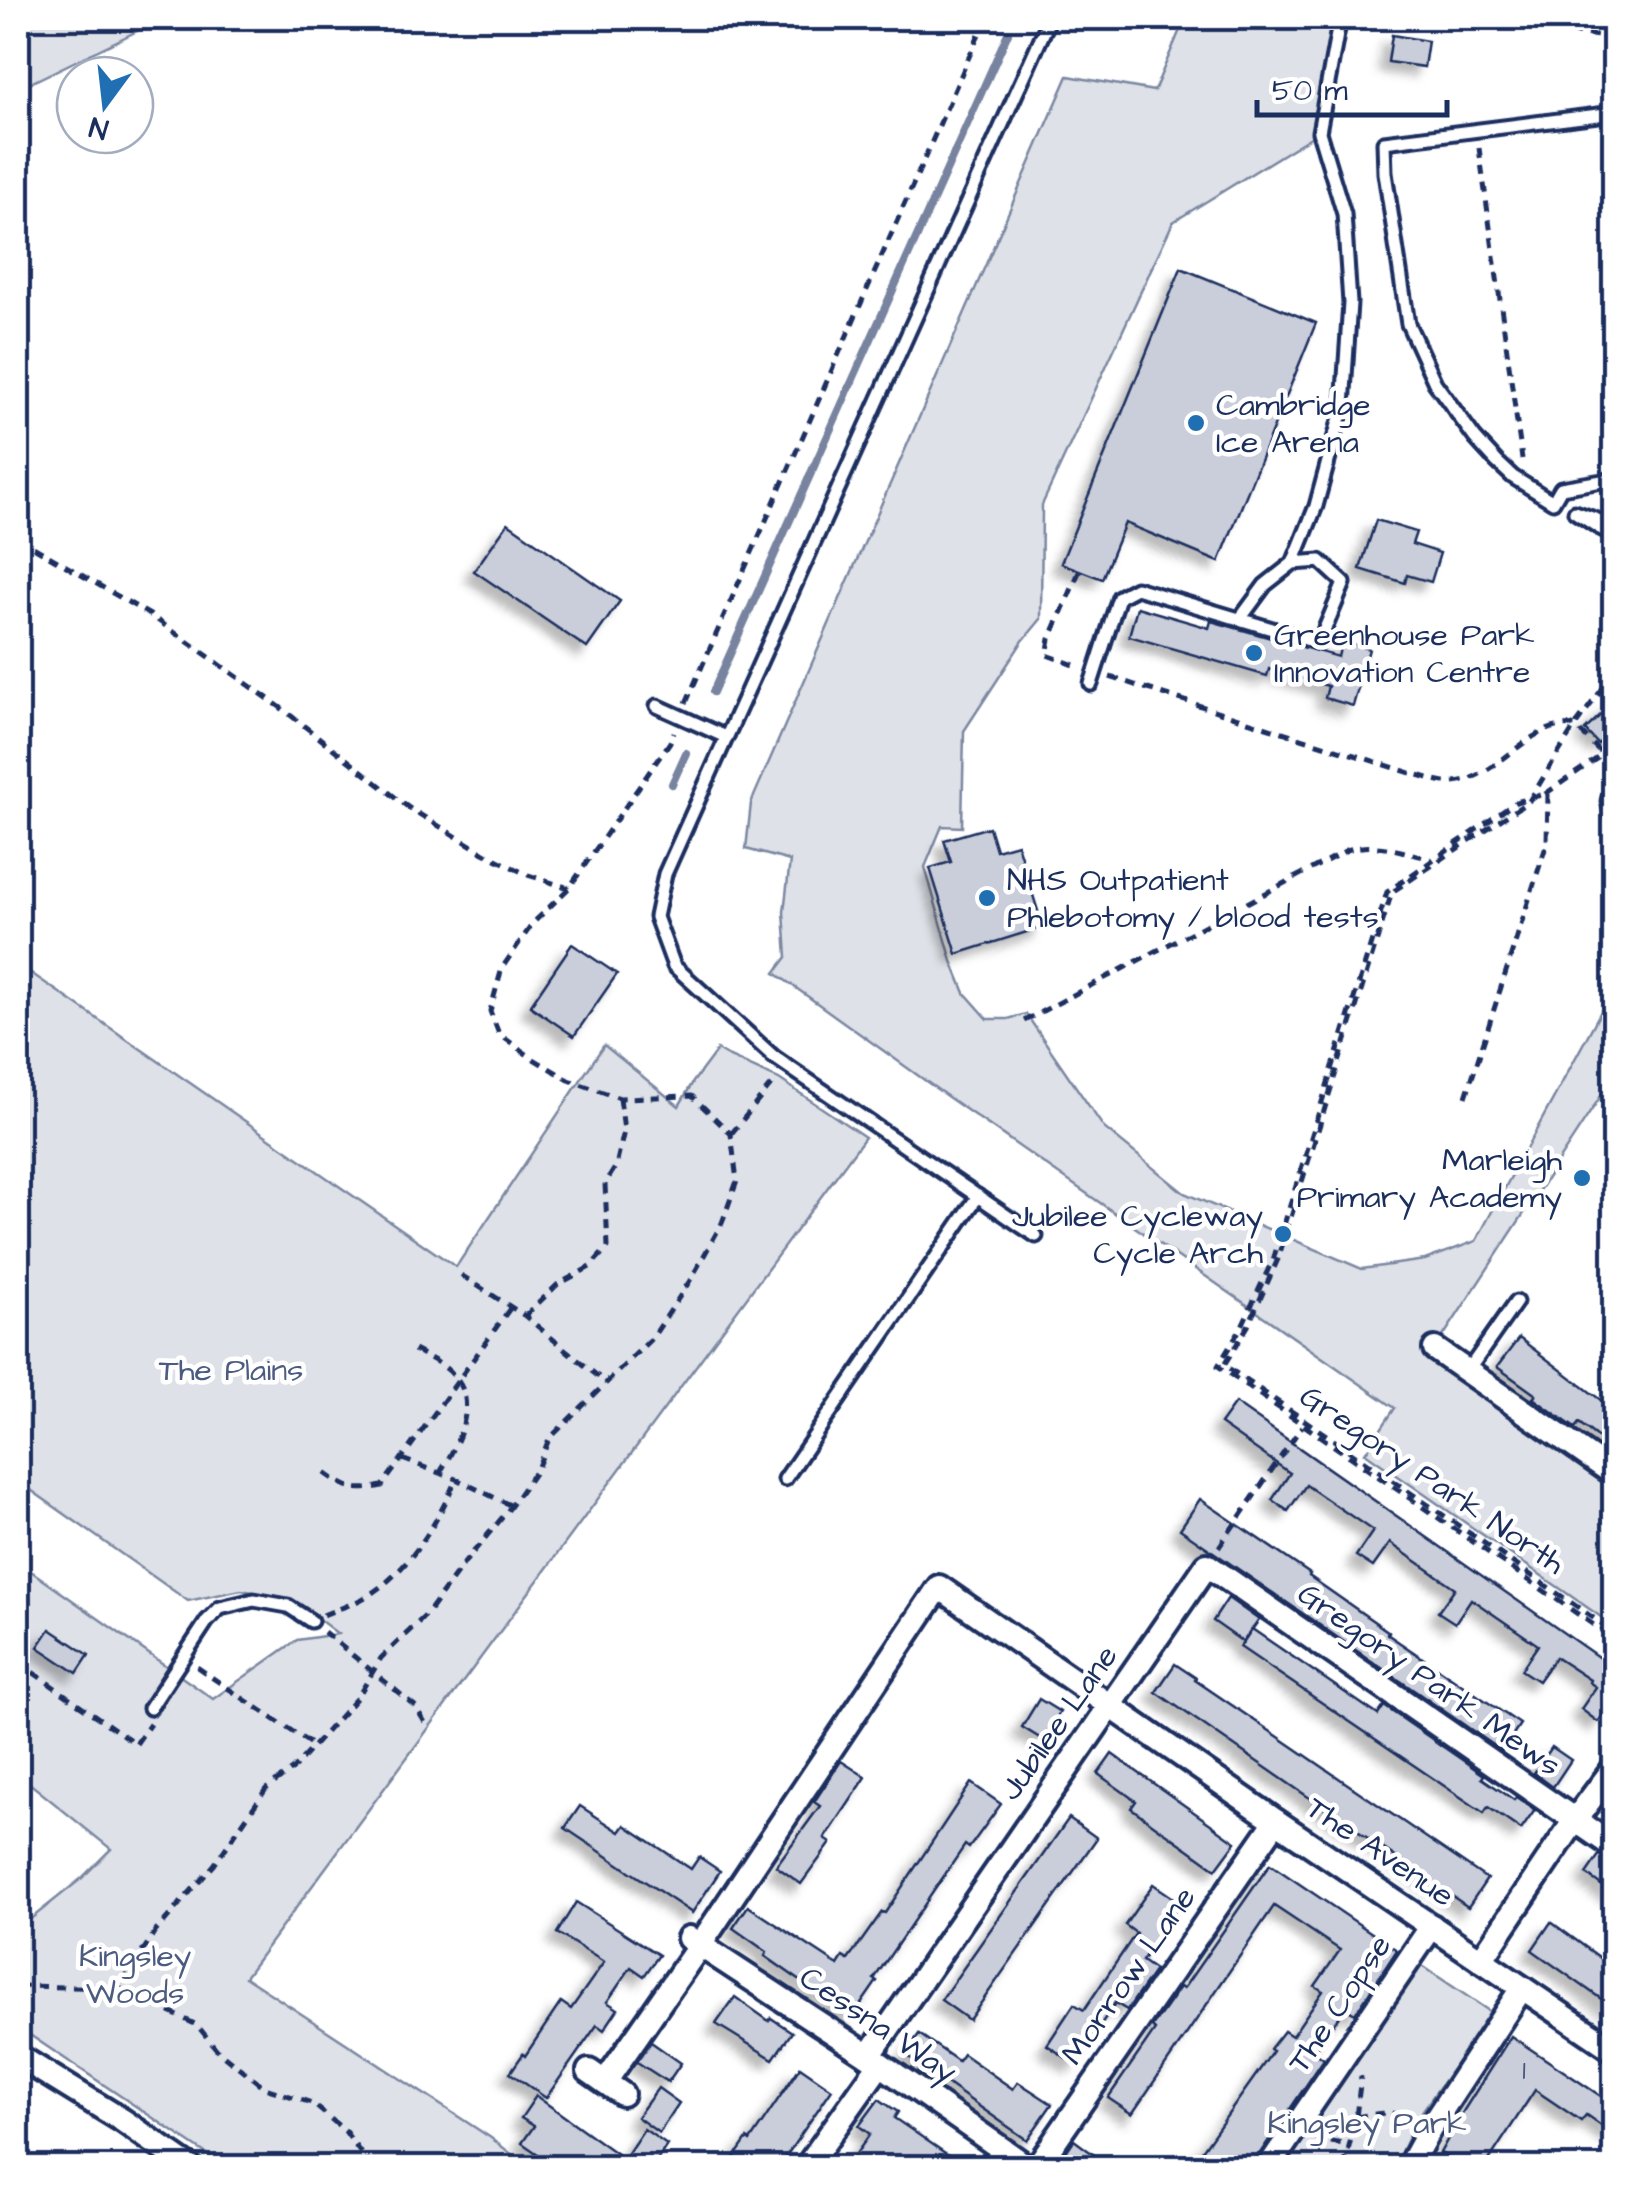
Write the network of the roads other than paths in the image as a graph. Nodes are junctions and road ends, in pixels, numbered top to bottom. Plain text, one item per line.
1 (1050, 18) edge
2 (1340, 18) edge
3 (1614, 112) edge
4 (1614, 479) edge
5 (1553, 502) junction
6 (1575, 512) junction
7 (1614, 526) edge
8 (1614, 535) edge
9 (1293, 563) junction
10 (1240, 619) junction
11 (1092, 678) road end
12 (657, 706) dead end
13 (726, 737) junction
14 (1614, 780) edge
15 (1614, 821) edge
16 (978, 1196) junction
17 (1036, 1236) dead end
18 (1516, 1302) dead end
19 (1435, 1350) dead end
20 (1467, 1372) junction
21 (1614, 1474) edge
22 (784, 1479) dead end
23 (1207, 1565) joint
24 (311, 1620) road end
25 (1110, 1706) junction
26 (154, 1711) road end
27 (1614, 1768) edge
28 (1575, 1820) junction
29 (1276, 1821) junction
30 (1614, 1848) edge
31 (1432, 1926) junction
32 (695, 1942) junction
33 (1481, 1960) junction
34 (1522, 1988) junction
35 (1614, 2050) edge
36 (18, 2056) edge
37 (875, 2060) junction
38 (606, 2082) dead end
39 (190, 2168) edge
40 (806, 2168) edge
41 (1033, 2168) edge
42 (1268, 2168) edge
43 (1408, 2168) edge

1 - 13 lane
2 - 9 lane
3 - 5 lane
4 - 5 lane
5 - 6 lane
6 - 7 lane
6 - 8 lane
9 - 10 lane
9 - 10 lane
10 - 11 lane
12 - 13 lane
13 - 16 lane
14 - 15 lane
16 - 17 lane
16 - 22 lane
18 - 20 lane
19 - 20 street
20 - 21 street
23 - 25 street, Jubilee Lane
23 - 28 street, Gregory Park Mews
24 - 26 lane
25 - 29 street, The Avenue
25 - 32 street, The Avenue
25 - 37 street, Jubilee Lane
27 - 28 street
28 - 30 street, Gregory Park Mews
28 - 33 street
29 - 31 street, The Avenue
29 - 41 street, Morrow Lane
31 - 33 street, The Avenue
31 - 42 street, The Copse
32 - 37 street, Cessna Way
32 - 38 street
33 - 34 street, The Avenue
34 - 35 street, The Avenue
34 - 43 street
36 - 39 street
37 - 40 street, Jubilee Lane
37 - 41 street, Cessna Way

